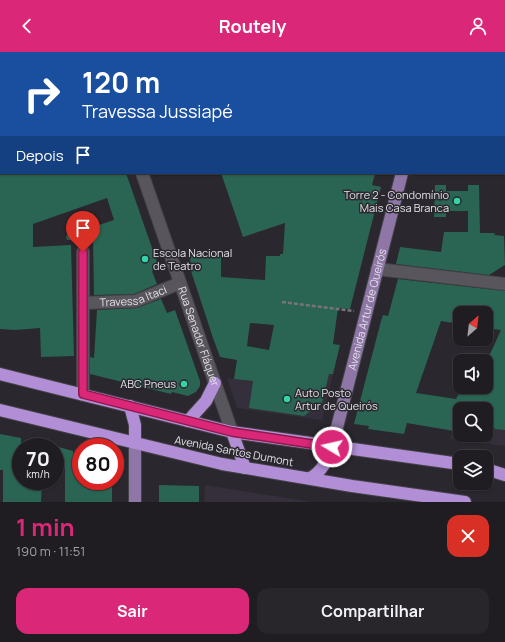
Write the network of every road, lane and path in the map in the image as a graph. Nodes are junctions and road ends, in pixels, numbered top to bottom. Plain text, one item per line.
1 (142, 174) edge
2 (402, 174) edge
3 (83, 252) dead end
4 (377, 269) junction
5 (180, 283) junction
6 (505, 284) edge
7 (282, 302) dead end
8 (84, 303) junction
9 (366, 312) junction
10 (0, 374) edge
11 (215, 383) junction
12 (83, 394) junction
13 (130, 406) junction
14 (0, 410) edge
15 (188, 421) junction
16 (232, 432) junction
17 (135, 443) junction
18 (332, 447) junction
19 (453, 463) edge
20 (245, 468) junction
21 (493, 468) edge
22 (505, 468) edge
23 (493, 471) edge
24 (505, 475) edge
25 (310, 478) junction
26 (135, 502) edge
27 (465, 502) edge

1 - 5 street, Rua Senador Fláquer
2 - 4 main road, Avenida Artur de Queirós
3 - 8 street
4 - 6 street
4 - 9 main road, Avenida Artur de Queirós
5 - 8 street, Travessa Itaci
5 - 11 street, Rua Senador Fláquer
7 - 9 path
8 - 12 street
9 - 18 main road, Avenida Artur de Queirós
10 - 12 highway, Avenida Santos Dumont
11 - 15 highway
11 - 16 street, Rua Senador Fláquer
12 - 13 highway, Avenida Santos Dumont
13 - 15 highway, Avenida Santos Dumont
13 - 17 highway
14 - 17 highway, Avenida Santos Dumont
15 - 16 highway, Avenida Santos Dumont
16 - 18 highway, Avenida Santos Dumont
16 - 20 highway
17 - 20 highway, Avenida Santos Dumont
17 - 26 main road
18 - 19 highway, Avenida Santos Dumont
18 - 25 highway
20 - 25 highway, Avenida Santos Dumont
21 - 22 highway
23 - 24 highway
25 - 27 highway, Avenida Santos Dumont

